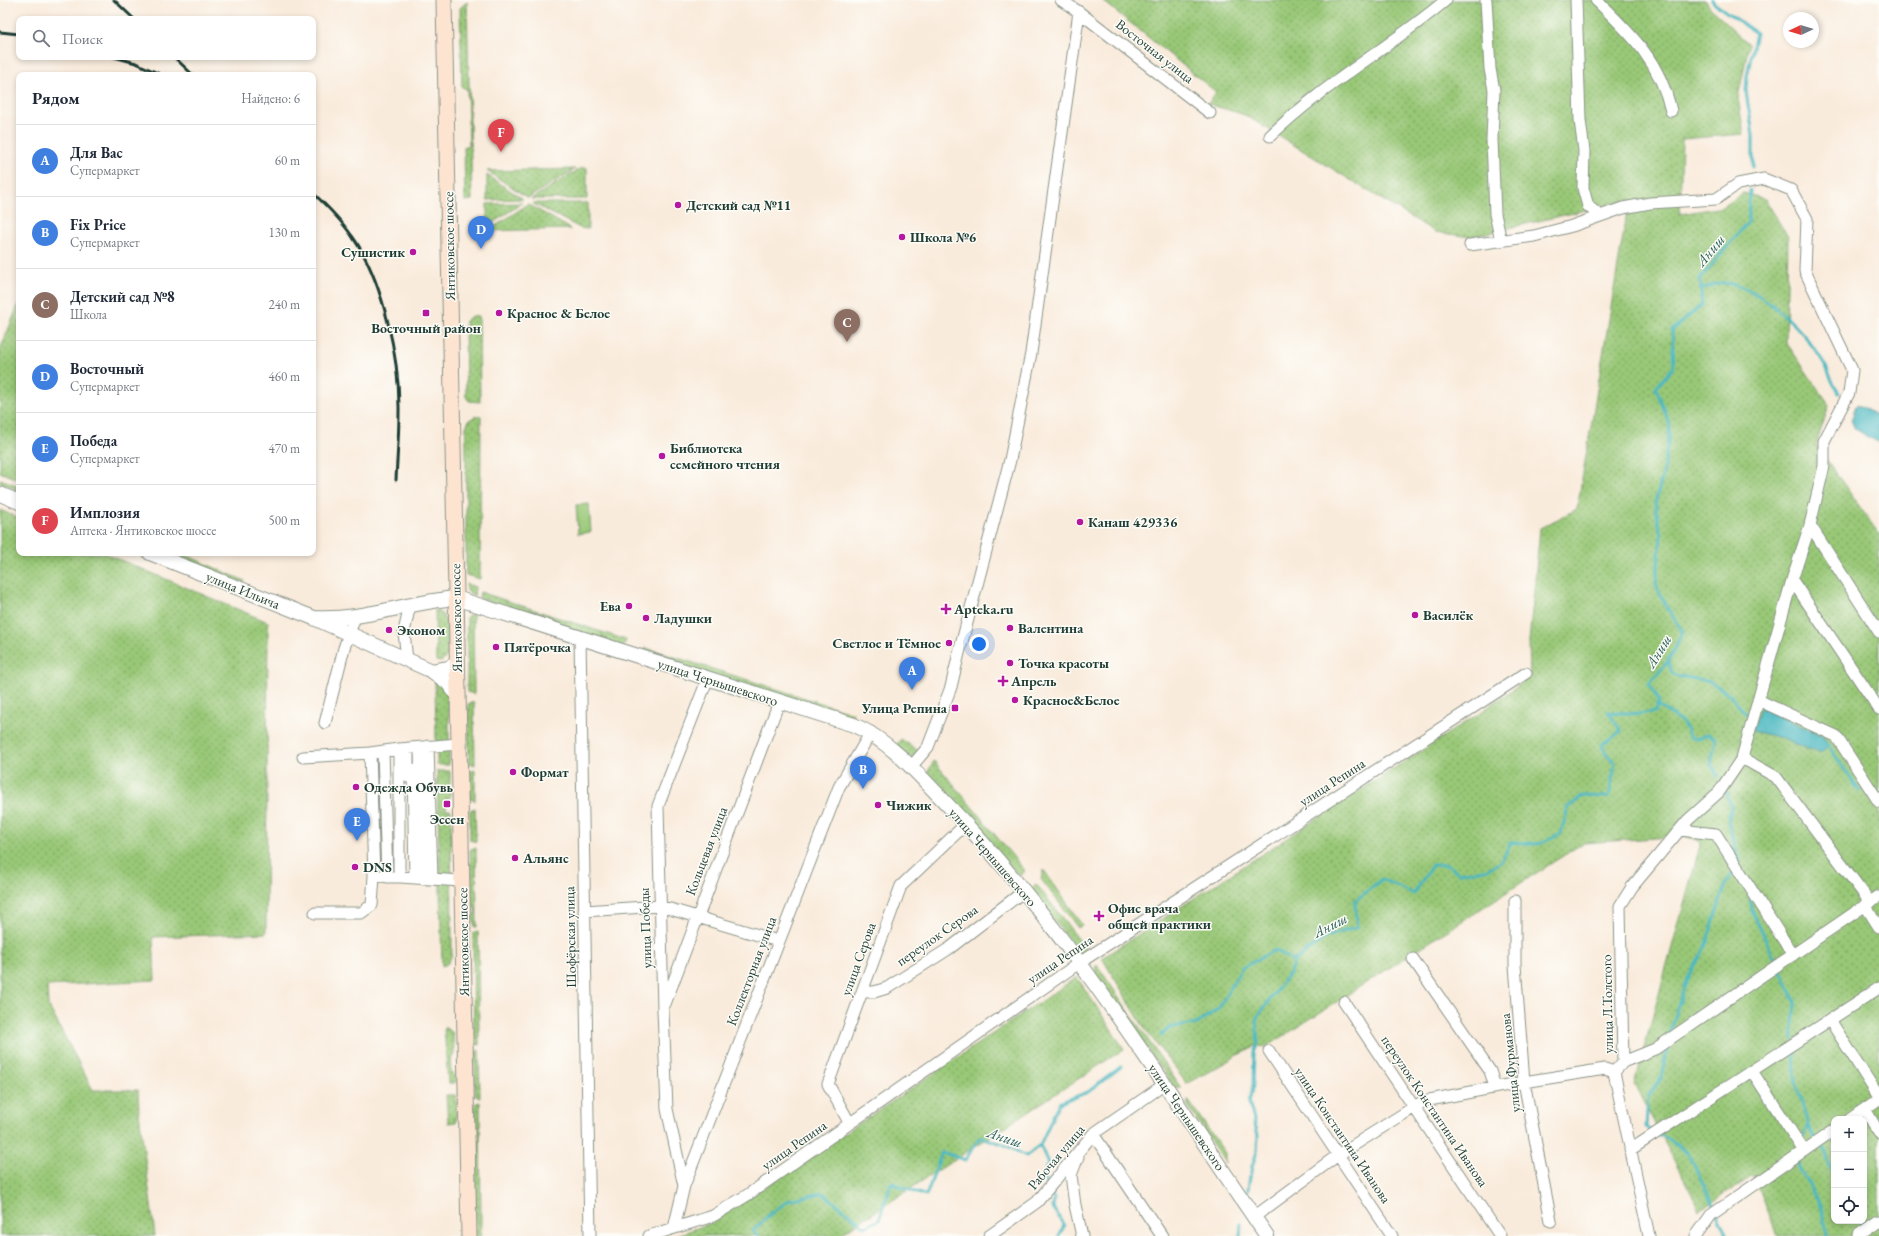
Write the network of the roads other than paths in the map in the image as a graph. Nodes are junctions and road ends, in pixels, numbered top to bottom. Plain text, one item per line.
1 (444, 0) edge
2 (1061, 0) edge
3 (1446, 0) edge
4 (1486, 0) edge
5 (1576, 0) edge
6 (1596, 0) edge
7 (1079, 12) junction
8 (1671, 111) dead end
9 (1210, 113) dead end
10 (1270, 136) dead end
11 (1599, 215) junction
12 (1501, 241) junction
13 (1470, 246) dead end
14 (0, 494) edge
15 (16, 501) edge
16 (1810, 525) junction
17 (158, 556) edge
18 (1792, 580) junction
19 (456, 598) junction
20 (410, 605) junction
21 (355, 617) junction
22 (314, 618) junction
23 (1879, 632) edge
24 (350, 634) junction
25 (580, 637) junction
26 (407, 660) junction
27 (457, 663) junction
28 (432, 671) junction
29 (1526, 674) dead end
30 (708, 678) junction
31 (458, 696) junction
32 (1758, 700) junction
33 (779, 702) junction
34 (1879, 709) edge
35 (325, 723) dead end
36 (870, 732) junction
37 (458, 744) junction
38 (383, 751) junction
39 (303, 757) dead end
40 (1742, 758) junction
41 (911, 767) junction
42 (1879, 802) edge
43 (402, 804) junction
44 (419, 812) junction
45 (372, 814) junction
46 (966, 824) junction
47 (1680, 830) junction
48 (387, 877) junction
49 (461, 881) junction
50 (1024, 890) junction
51 (1515, 901) dead end
52 (1872, 901) edge
53 (660, 906) junction
54 (584, 911) junction
55 (315, 913) dead end
56 (697, 916) junction
57 (1879, 927) edge
58 (778, 941) junction
59 (1793, 955) junction
60 (1413, 959) dead end
61 (1079, 963) junction
62 (1879, 988) edge
63 (862, 992) junction
64 (1344, 1002) dead end
65 (663, 1010) junction
66 (1830, 1020) junction
67 (1269, 1051) dead end
68 (1623, 1062) junction
69 (1752, 1071) junction
70 (1614, 1072) junction
71 (1524, 1082) junction
72 (1165, 1084) junction
73 (1495, 1087) junction
74 (1879, 1098) edge
75 (1414, 1107) junction
76 (1865, 1109) junction
77 (1854, 1116) edge
78 (850, 1124) junction
79 (1831, 1132) edge
80 (1879, 1133) edge
81 (1093, 1134) junction
82 (1081, 1147) junction
83 (1630, 1150) junction
84 (1804, 1151) junction
85 (1338, 1155) junction
86 (684, 1186) junction
87 (1254, 1218) junction
88 (1551, 1221) dead end
89 (674, 1228) junction
90 (469, 1236) edge
91 (590, 1236) edge
92 (649, 1236) edge
93 (989, 1236) edge
94 (1082, 1236) edge
95 (1162, 1236) edge
96 (1267, 1236) edge
97 (1392, 1236) edge
98 (1500, 1236) edge
99 (1649, 1236) edge
100 (1696, 1236) edge

1 - 19 main road, Янтиковское шоссе
2 - 7 street, Восточная улица
3 - 10 street
4 - 12 street
5 - 11 street
6 - 8 street
7 - 9 street, Восточная улица
7 - 41 street
11 - 12 street, улица Л.Толстого
11 - 16 street, улица Л.Толстого
12 - 13 street, улица Л.Толстого
14 - 15 street
16 - 18 street, улица Л.Толстого
16 - 23 street
17 - 22 street, улица Ильича
18 - 32 street, улица Л.Толстого
18 - 34 street
19 - 20 street, улица Ильича
19 - 25 street, улица Чернышевского
19 - 27 main road, Янтиковское шоссе
20 - 21 street, улица Ильича
20 - 26 street
21 - 22 street, улица Ильича
21 - 24 street
22 - 24 street, улица Ильича
24 - 26 street, улица Ильича
24 - 35 street
25 - 30 street, улица Чернышевского
25 - 54 street, Шофёрская улица
26 - 28 street, улица Ильича
27 - 28 street
27 - 31 main road, Янтиковское шоссе
28 - 31 street, улица Ильича
29 - 61 street, улица Репина
30 - 33 street, улица Чернышевского
30 - 53 street, улица Победы
31 - 37 main road, Янтиковское шоссе
32 - 40 street, улица Л.Толстого
32 - 42 street
33 - 36 street, улица Чернышевского
33 - 56 street, Кольцевая улица
36 - 41 street, улица Чернышевского
36 - 58 street, Коллекторная улица
37 - 44 street
37 - 49 main road, Янтиковское шоссе
38 - 44 street
38 - 45 street
38 - 48 street
39 - 45 street
40 - 47 street, улица Л.Толстого
40 - 52 street
41 - 46 street, улица Чернышевского
43 - 44 street
43 - 44 street
43 - 44 street
43 - 44 street
43 - 44 street
43 - 45 street
44 - 45 street
44 - 45 street
44 - 45 street
44 - 45 street
44 - 45 street
44 - 45 street
44 - 45 street
44 - 45 street
44 - 45 street
44 - 45 street
44 - 45 street
44 - 48 street
44 - 49 street
45 - 48 street
45 - 55 street
46 - 50 street, улица Чернышевского
46 - 63 street, улица Серова
47 - 59 street
47 - 68 street, улица Л.Толстого
49 - 90 main road, Янтиковское шоссе
50 - 61 street, улица Чернышевского
50 - 63 street, переулок Серова
51 - 71 street, улица Фурманова
52 - 57 street
52 - 59 street
53 - 54 street
53 - 56 street
53 - 65 street, улица Победы
54 - 91 street, Шофёрская улица
56 - 58 street
56 - 65 street, Кольцевая улица
58 - 86 street, Коллекторная улица
59 - 68 street
60 - 73 street
61 - 72 street, улица Чернышевского
61 - 78 street, улица Репина
62 - 66 street
63 - 78 street, улица Серова
64 - 75 street, переулок Константина Иванова
65 - 86 street, улица Победы
66 - 69 street
66 - 74 street
67 - 85 street, улица Константина Иванова
68 - 70 street, улица Л.Толстого
69 - 83 street
69 - 84 street
70 - 71 street
70 - 83 street, улица Л.Толстого
71 - 73 street
71 - 88 street, улица Фурманова
72 - 81 street, Рабочая улица
72 - 87 street, улица Чернышевского
73 - 75 street
74 - 76 street
75 - 85 street
75 - 98 street, переулок Константина Иванова
76 - 77 street
76 - 80 street
78 - 89 street, улица Репина
79 - 84 street
81 - 82 street, Рабочая улица
81 - 95 street
82 - 93 street, Рабочая улица
82 - 94 street
83 - 99 street, улица Л.Толстого
84 - 100 street
85 - 87 street
85 - 97 street, улица Константина Иванова
86 - 89 street, Коллекторная улица
87 - 96 street, улица Чернышевского
89 - 92 street, улица Репина

